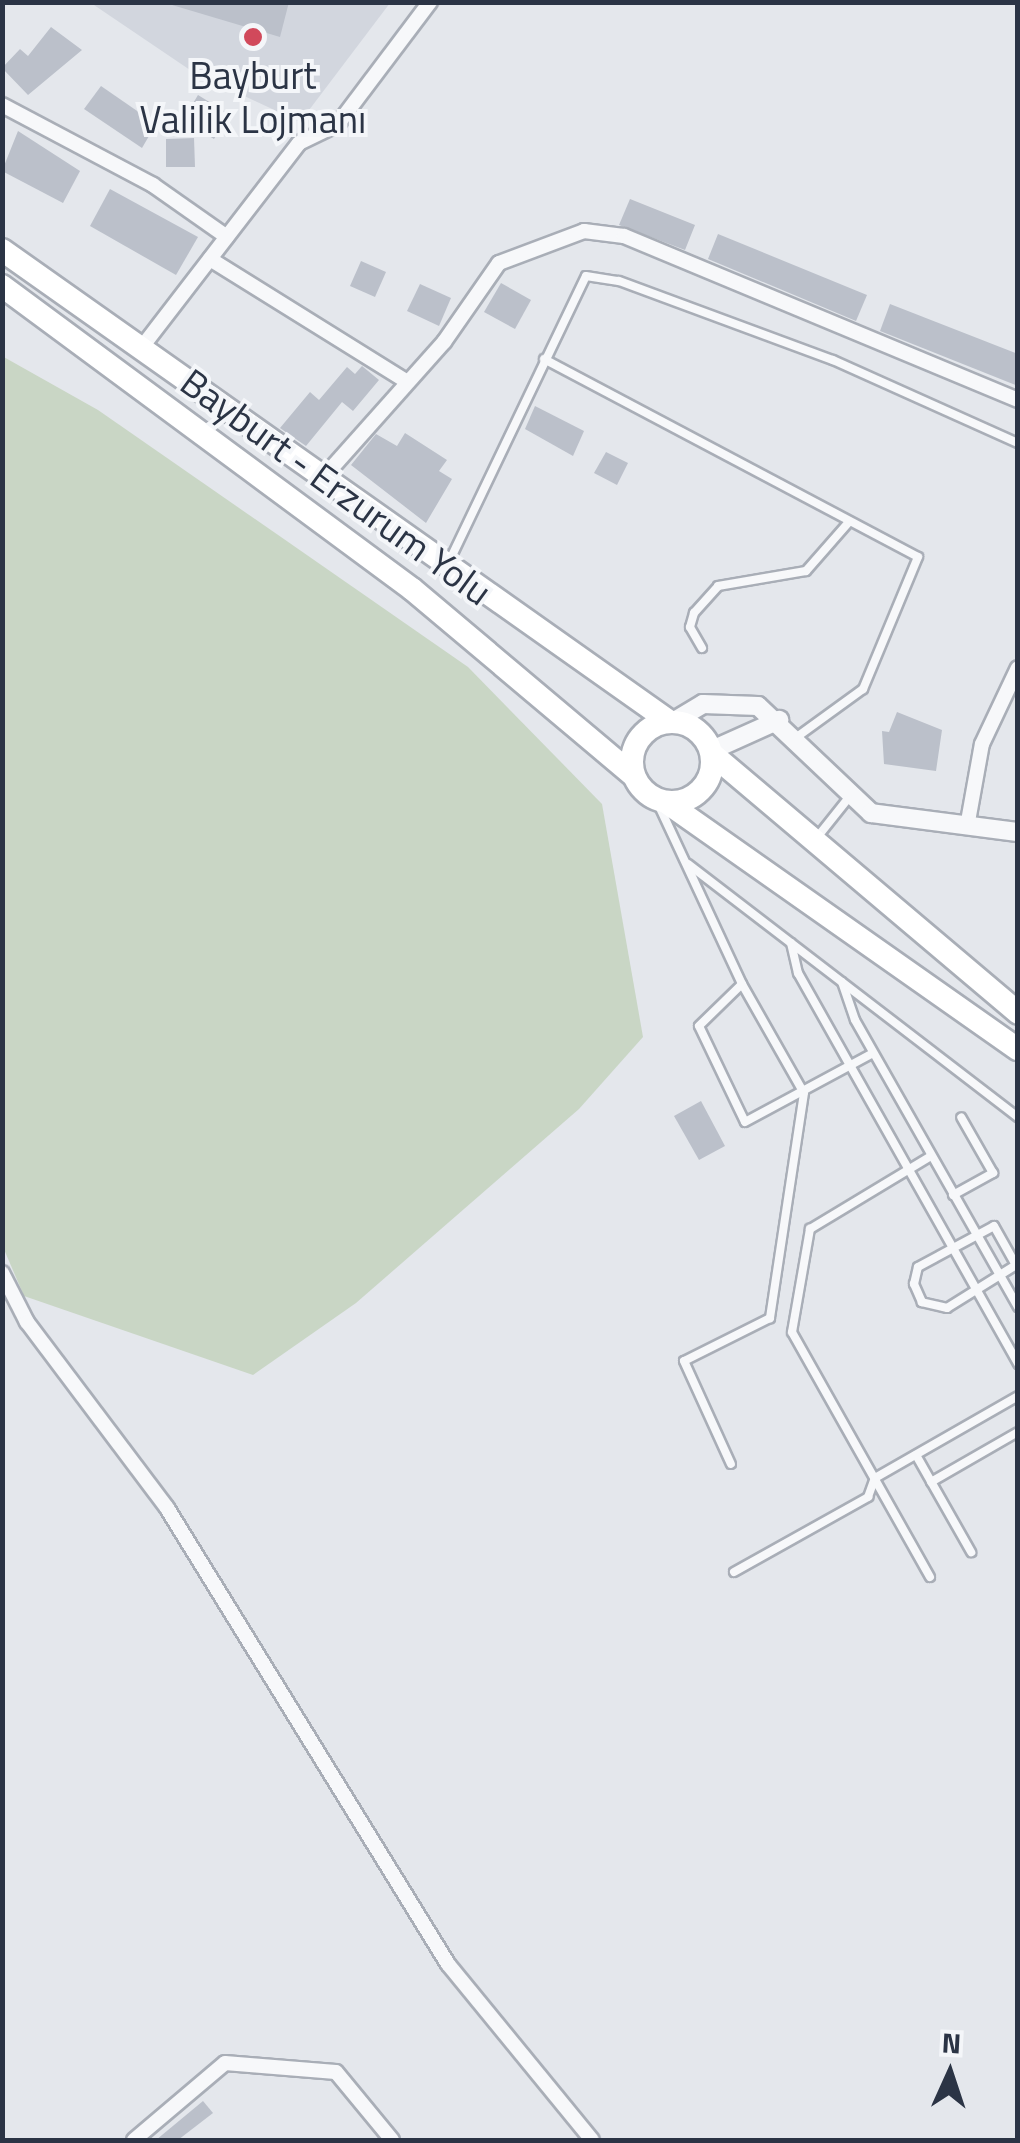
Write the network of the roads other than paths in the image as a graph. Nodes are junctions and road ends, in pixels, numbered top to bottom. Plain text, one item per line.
1 (430, 2) edge
2 (2, 105) edge
3 (227, 237) junction
4 (2, 250) edge
5 (210, 259) junction
6 (2, 286) edge
7 (142, 347) junction
8 (544, 359) junction
9 (406, 380) junction
10 (1018, 400) edge
11 (1018, 443) edge
12 (320, 481) junction
13 (848, 523) junction
14 (446, 568) junction
15 (702, 648) dead end
16 (1018, 668) edge
17 (779, 720) junction
18 (672, 722) junction
19 (798, 736) junction
20 (711, 752) junction
21 (634, 776) junction
22 (850, 796) junction
23 (661, 801) junction
24 (967, 827) junction
25 (1018, 832) edge
26 (813, 842) junction
27 (686, 862) junction
28 (791, 943) junction
29 (842, 982) junction
30 (742, 984) junction
31 (1018, 1013) edge
32 (1018, 1048) edge
33 (873, 1053) junction
34 (850, 1066) junction
35 (804, 1092) junction
36 (961, 1117) dead end
37 (1018, 1117) edge
38 (931, 1156) junction
39 (908, 1169) junction
40 (953, 1195) junction
41 (976, 1236) junction
42 (952, 1248) junction
43 (3, 1274) edge
44 (1000, 1276) junction
45 (976, 1291) junction
46 (1018, 1308) edge
47 (1018, 1364) edge
48 (1018, 1396) edge
49 (1018, 1432) edge
50 (916, 1455) junction
51 (731, 1464) dead end
52 (875, 1478) junction
53 (932, 1482) junction
54 (972, 1552) dead end
55 (734, 1572) dead end
56 (930, 1577) dead end
57 (134, 2140) edge
58 (392, 2140) edge
59 (592, 2140) edge

1 - 3 street
2 - 3 street
3 - 5 street
4 - 7 highway, Bayburt - Erzurum Yolu
5 - 7 street
5 - 9 street
6 - 21 highway, Bayburt - Erzurum Yolu
7 - 12 highway, Bayburt - Erzurum Yolu
8 - 11 lane
8 - 13 lane
8 - 14 lane
9 - 10 street
9 - 12 street
12 - 14 highway, Bayburt - Erzurum Yolu
13 - 15 lane
13 - 19 lane
14 - 18 highway, Bayburt - Erzurum Yolu
16 - 24 street
17 - 18 street
17 - 19 street
17 - 20 street
18 - 20 highway, Bayburt - Erzurum Yolu
18 - 21 highway
19 - 22 street
20 - 23 highway
20 - 26 highway, Bayburt - Erzurum Yolu
21 - 23 highway, Bayburt - Erzurum Yolu
22 - 24 street
22 - 26 lane
23 - 27 lane
23 - 32 highway, Bayburt - Erzurum Yolu
24 - 25 street
26 - 31 highway, Bayburt - Erzurum Yolu
27 - 28 lane
27 - 30 lane
28 - 29 lane
28 - 34 lane
29 - 33 lane
29 - 37 lane
30 - 35 lane
30 - 35 lane
33 - 34 lane
33 - 38 lane
34 - 35 lane
34 - 39 lane
35 - 51 lane
36 - 40 lane
38 - 39 lane
38 - 40 lane
39 - 42 lane
39 - 52 lane
40 - 41 lane
41 - 42 lane
41 - 44 lane
41 - 44 lane
42 - 45 lane
42 - 45 lane
43 - 59 street
44 - 45 lane
44 - 46 lane
45 - 47 lane
48 - 50 lane
49 - 53 lane
50 - 52 lane
50 - 53 lane
52 - 55 lane
52 - 56 lane
53 - 54 lane
57 - 58 street

